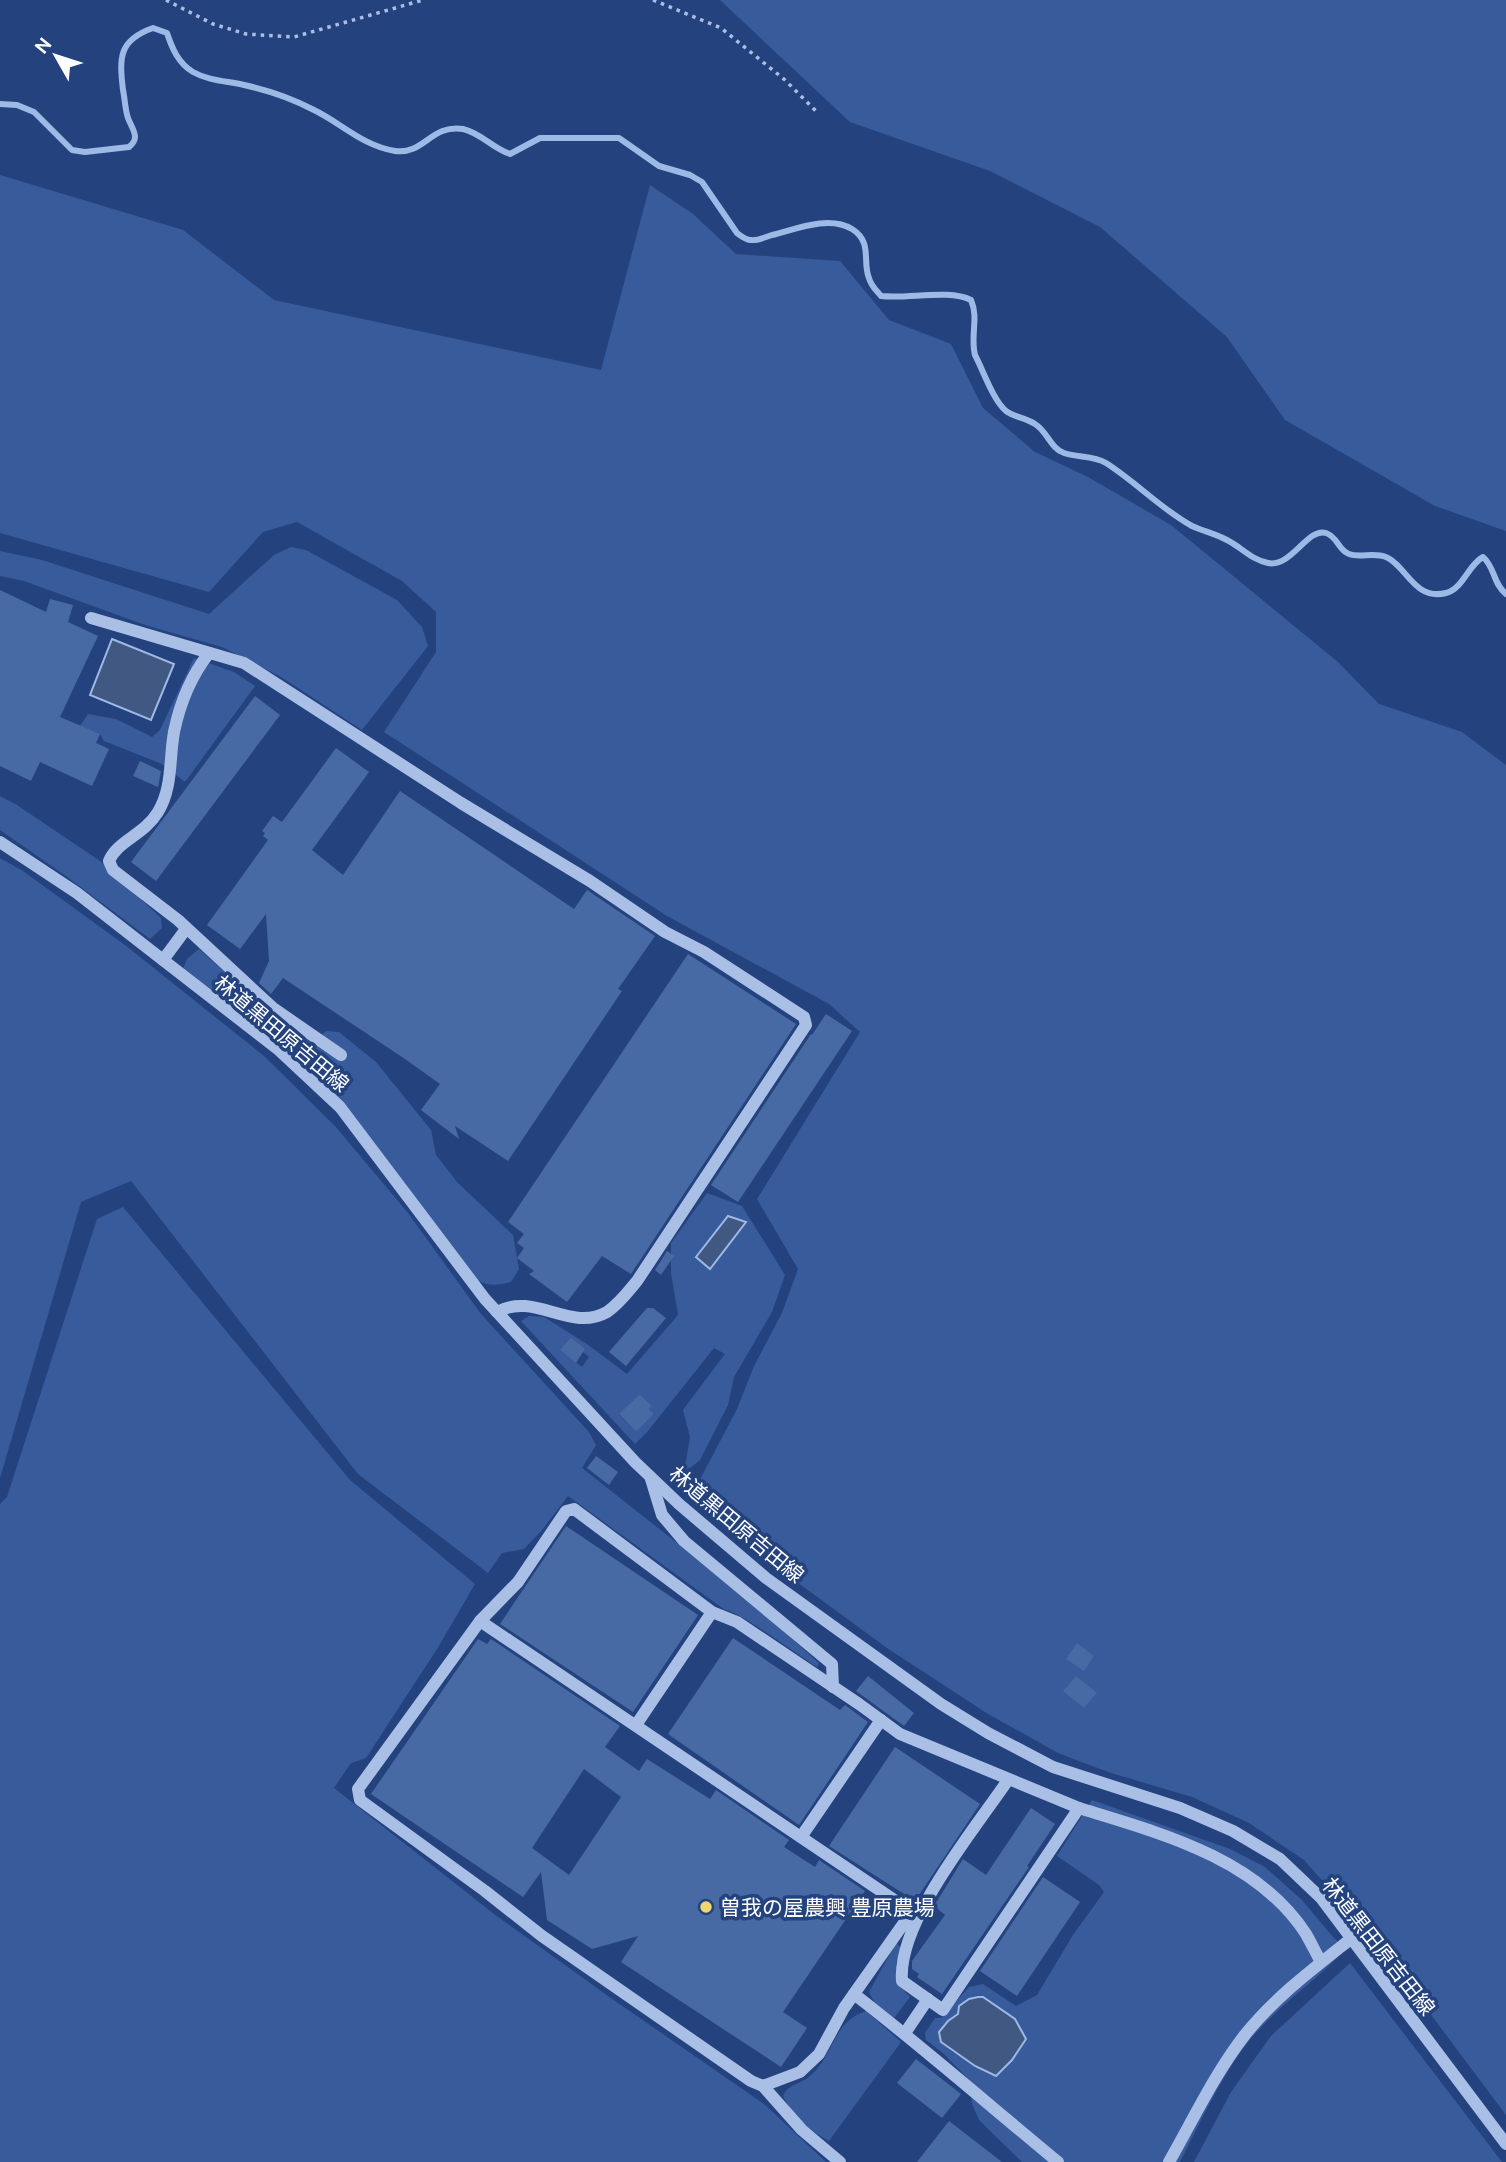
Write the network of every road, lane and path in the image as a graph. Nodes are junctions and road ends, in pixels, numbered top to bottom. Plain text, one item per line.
1 (166, 0) edge
2 (423, 0) edge
3 (653, 0) edge
4 (818, 113) dead end
5 (91, 618) dead end
6 (209, 653) junction
7 (0, 842) edge
8 (186, 929) junction
9 (163, 960) junction
10 (341, 1055) dead end
11 (497, 1312) junction
12 (649, 1476) junction
13 (712, 1612) junction
14 (480, 1621) junction
15 (833, 1687) junction
16 (881, 1720) junction
17 (636, 1725) junction
18 (1008, 1780) junction
19 (1079, 1808) junction
20 (802, 1838) junction
21 (914, 1915) junction
22 (1352, 1938) junction
23 (1321, 1962) junction
24 (854, 1994) junction
25 (928, 1999) junction
26 (905, 2033) junction
27 (763, 2086) junction
28 (1506, 2144) edge
29 (840, 2162) edge
30 (1058, 2162) edge
31 (1169, 2162) edge

1 - 2 path
3 - 4 path
5 - 6 street
6 - 8 street
6 - 11 street
7 - 9 street, 林道黒田原吉田線
8 - 9 street
8 - 10 street
9 - 11 street, 林道黒田原吉田線
11 - 12 street, 林道黒田原吉田線
12 - 15 street
12 - 22 street, 林道黒田原吉田線
13 - 14 street
13 - 15 street
13 - 17 street
14 - 17 street
14 - 27 street
15 - 16 street
16 - 18 street
16 - 20 street
17 - 20 street
18 - 19 street
18 - 21 street
19 - 23 street
19 - 25 street
20 - 21 street
21 - 24 street
21 - 25 street
22 - 23 street
22 - 28 street, 林道黒田原吉田線
23 - 31 street
24 - 26 street
24 - 27 street
25 - 26 street
26 - 30 street
27 - 29 street

